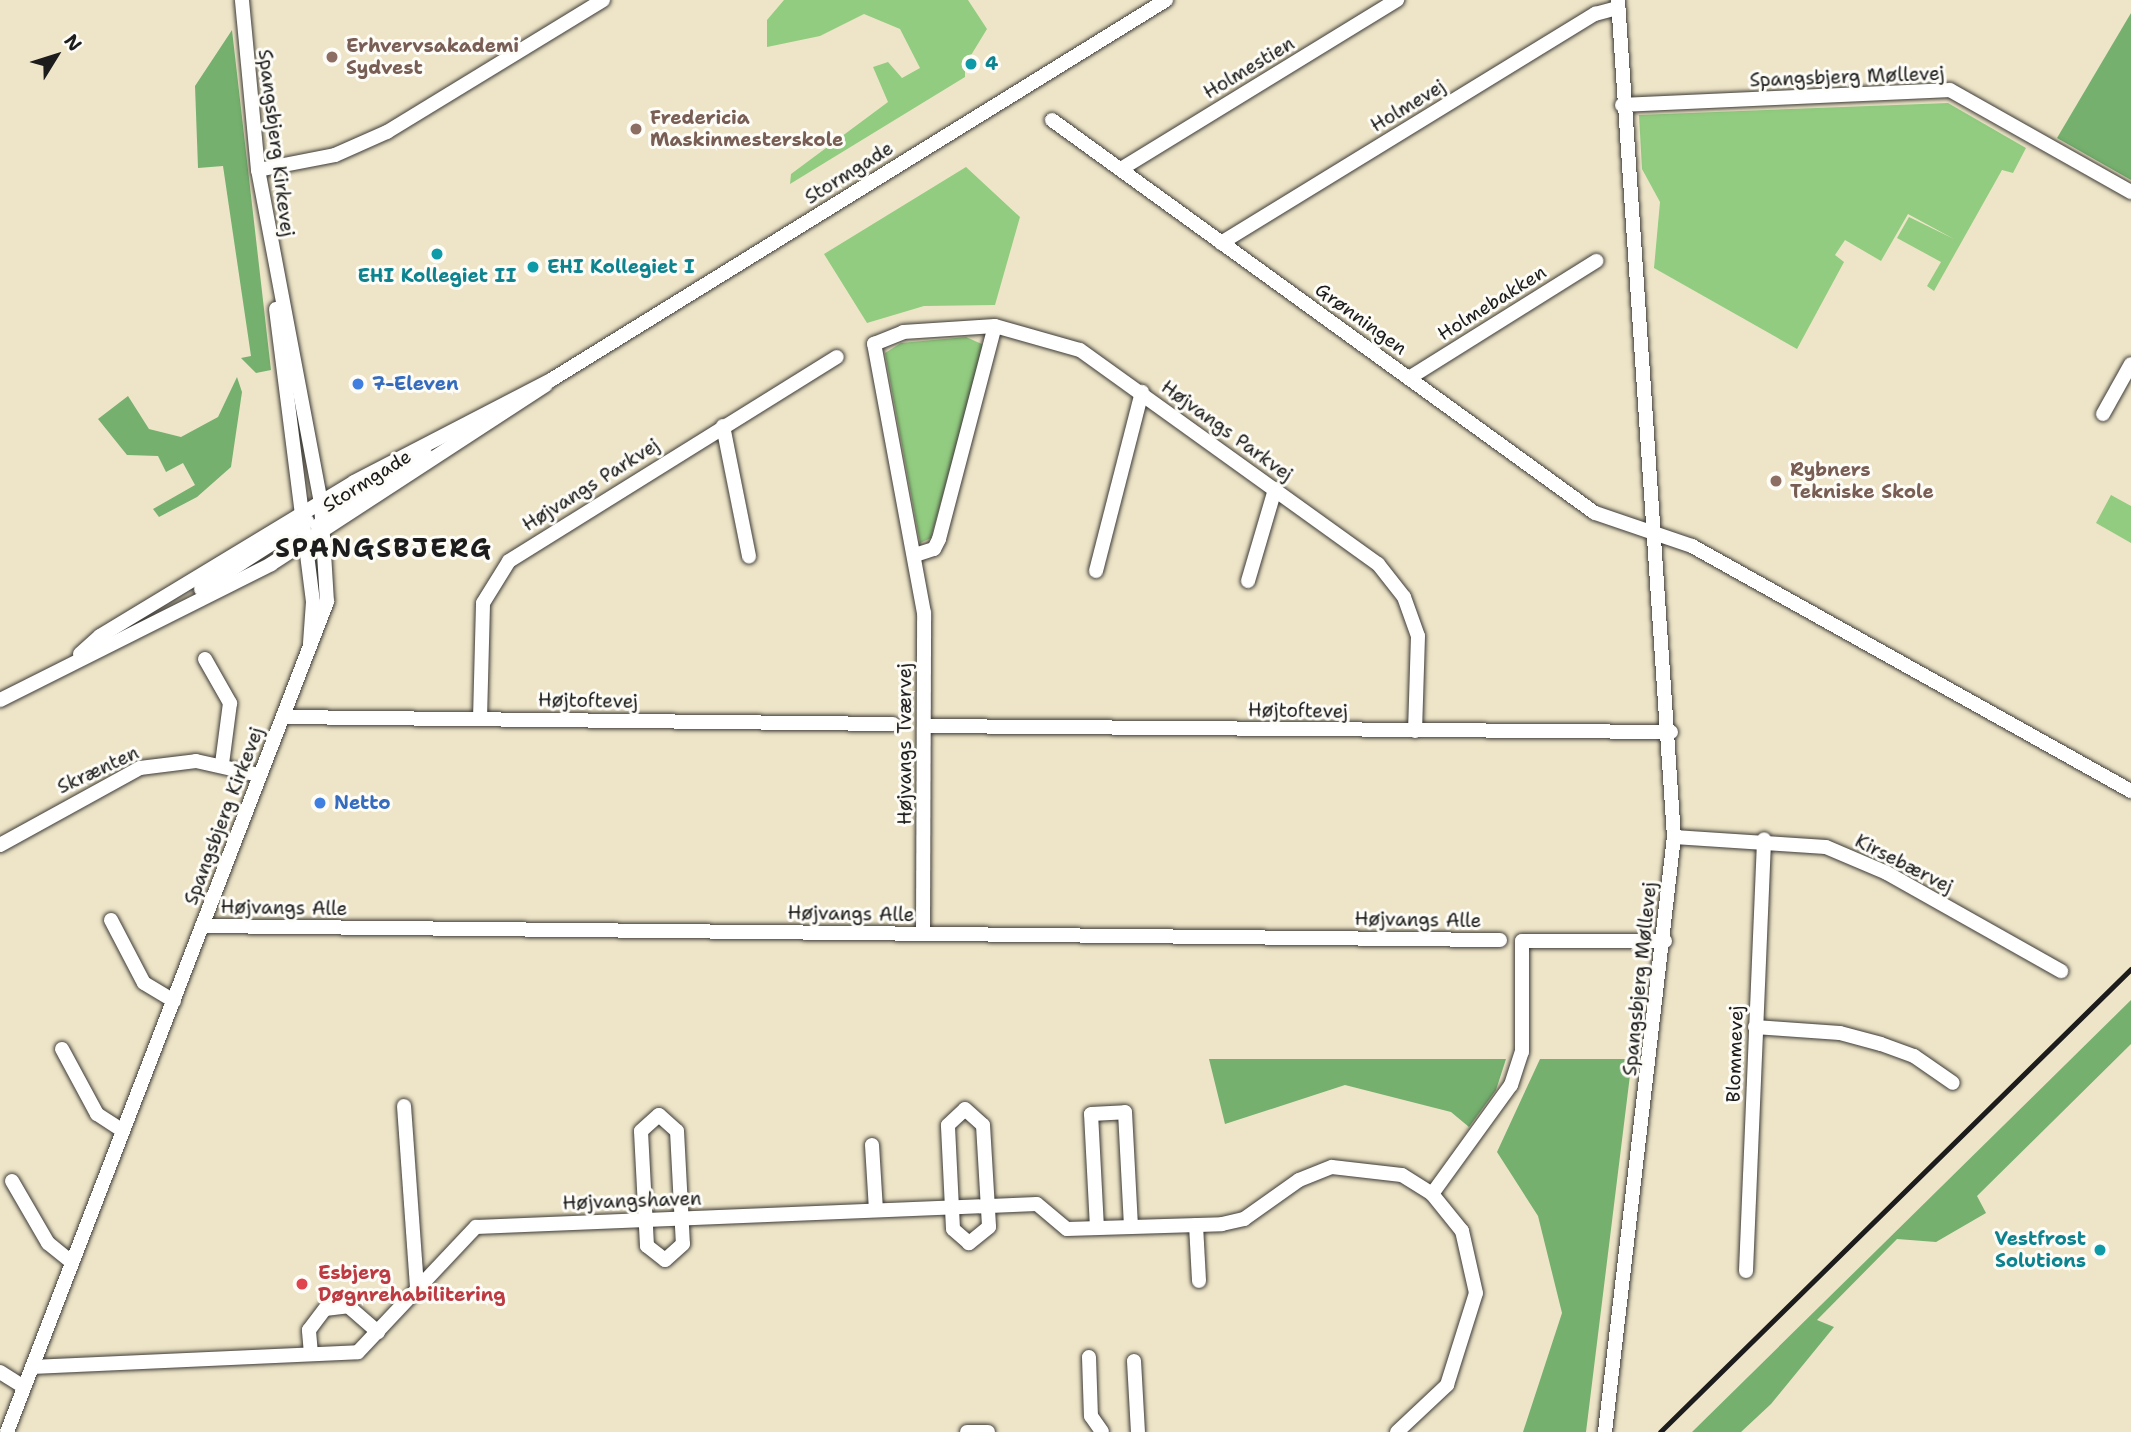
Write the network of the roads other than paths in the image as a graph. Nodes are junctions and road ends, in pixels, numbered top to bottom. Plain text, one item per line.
1 (242, 0) edge
2 (603, 0) edge
3 (1166, 0) edge
4 (1397, 0) edge
5 (1618, 4) edge
6 (1622, 105) junction
7 (1052, 120) dead end
8 (1121, 169) junction
9 (258, 170) junction
10 (2131, 192) edge
11 (1221, 243) junction
12 (1596, 261) dead end
13 (276, 289) junction
14 (996, 326) junction
15 (874, 344) joint
16 (836, 357) dead end
17 (2131, 364) edge
18 (1409, 378) junction
19 (551, 380) junction
20 (1142, 393) junction
21 (2103, 414) dead end
22 (723, 426) junction
23 (453, 432) junction
24 (1275, 489) junction
25 (321, 503) junction
26 (302, 520) junction
27 (323, 526) junction
28 (1656, 529) junction
29 (306, 542) junction
30 (915, 555) junction
31 (749, 556) dead end
32 (1096, 571) dead end
33 (1248, 581) dead end
34 (183, 604) junction
35 (310, 645) junction
36 (80, 654) junction
37 (205, 659) dead end
38 (0, 700) edge
39 (283, 717) junction
40 (480, 719) junction
41 (893, 724) dead end
42 (924, 726) junction
43 (1415, 731) junction
44 (1671, 732) junction
45 (222, 764) junction
46 (259, 775) junction
47 (2131, 791) edge
48 (1674, 836) junction
49 (1764, 839) junction
50 (0, 845) edge
51 (111, 920) dead end
52 (202, 926) junction
53 (923, 933) junction
54 (1500, 940) dead end
55 (1665, 941) junction
56 (2061, 971) dead end
57 (174, 1001) junction
58 (1755, 1027) junction
59 (62, 1049) dead end
60 (1953, 1083) dead end
61 (404, 1106) dead end
62 (123, 1131) junction
63 (873, 1145) dead end
64 (12, 1181) dead end
65 (1432, 1194) junction
66 (988, 1206) junction
67 (951, 1207) junction
68 (876, 1210) junction
69 (682, 1218) junction
70 (645, 1220) junction
71 (1196, 1225) junction
72 (1131, 1227) junction
73 (1097, 1228) junction
74 (70, 1261) junction
75 (1746, 1271) dead end
76 (1199, 1282) dead end
77 (417, 1289) junction
78 (378, 1332) junction
79 (311, 1354) junction
80 (1089, 1357) dead end
81 (1134, 1361) dead end
82 (32, 1367) junction
83 (0, 1372) edge
84 (24, 1387) junction
85 (8, 1432) edge
86 (967, 1432) edge
87 (988, 1432) edge
88 (1102, 1432) edge
89 (1138, 1432) edge
90 (1397, 1432) edge
91 (1605, 1432) edge

1 - 9 street, Spangsbjerg Kirkevej
2 - 9 street
3 - 19 street, Stormgade
4 - 8 street, Holmestien
5 - 6 street, Spangsbjerg Møllevej
5 - 11 street, Holmevej
6 - 10 street, Spangsbjerg Møllevej
6 - 28 street, Spangsbjerg Møllevej
7 - 8 street, Grønningen
8 - 11 street, Grønningen
9 - 13 street, Spangsbjerg Kirkevej
11 - 18 street, Grønningen
12 - 18 street, Holmebakken
13 - 25 street, Spangsbjerg Kirkevej
13 - 26 street, Spangsbjerg Kirkevej
14 - 15 street, Højvangs Parkvej
14 - 20 street, Højvangs Parkvej
14 - 30 street
15 - 30 street, Højvangs Tværvej
16 - 22 street, Højvangs Parkvej
17 - 21 street
18 - 28 street, Grønningen
19 - 23 street, Stormgade
19 - 27 street, Stormgade
20 - 24 street, Højvangs Parkvej
20 - 32 street
22 - 31 street
22 - 40 street, Højvangs Parkvej
23 - 25 street, Stormgade
23 - 27 street
24 - 33 street
24 - 43 street, Højvangs Parkvej
25 - 26 street, Stormgade
25 - 27 street, Spangsbjerg Kirkevej
26 - 29 street, Spangsbjerg Kirkevej
26 - 34 street
26 - 36 street, Stormgade
27 - 29 street, Stormgade
27 - 35 street, Spangsbjerg Kirkevej
28 - 44 street, Spangsbjerg Møllevej
28 - 47 street
29 - 34 street, Stormgade
29 - 35 street, Spangsbjerg Kirkevej
30 - 42 street, Højvangs Tværvej
34 - 36 street, Stormgade
35 - 39 street, Spangsbjerg Kirkevej
36 - 38 street, Stormgade
37 - 45 street
39 - 40 street, Højtoftevej
39 - 46 street, Spangsbjerg Kirkevej
40 - 41 street, Højtoftevej
42 - 43 street, Højtoftevej
42 - 53 street, Højvangs Tværvej
43 - 44 street, Højtoftevej
44 - 48 street, Spangsbjerg Møllevej
45 - 46 street, Skrænten
45 - 50 street, Skrænten
46 - 52 street, Spangsbjerg Kirkevej
48 - 49 street, Kirsebærvej
48 - 55 street, Spangsbjerg Møllevej
49 - 56 street, Kirsebærvej
49 - 58 street, Blommevej
51 - 57 street
52 - 53 street, Højvangs Alle
52 - 57 street, Spangsbjerg Kirkevej
53 - 54 street, Højvangs Alle
55 - 65 street
55 - 91 street, Spangsbjerg Møllevej
57 - 62 street, Spangsbjerg Kirkevej
58 - 60 street
58 - 75 street, Blommevej
59 - 62 street
61 - 77 street
62 - 74 street, Spangsbjerg Kirkevej
63 - 68 street
64 - 74 street
65 - 71 street, Højvangshaven
65 - 90 street, Højvangshaven
66 - 67 street, Højvangshaven
66 - 67 street
66 - 67 street
66 - 73 street, Højvangshaven
67 - 68 street, Højvangshaven
68 - 69 street, Højvangshaven
69 - 70 street, Højvangshaven
69 - 70 street
69 - 70 street
70 - 77 street, Højvangshaven
71 - 72 street, Højvangshaven
71 - 76 street
72 - 73 street, Højvangshaven
72 - 73 street
74 - 82 street, Spangsbjerg Kirkevej
77 - 78 street, Højvangshaven
78 - 79 street, Højvangshaven
78 - 79 street
79 - 82 street, Højvangshaven
80 - 88 street
81 - 89 street
82 - 84 street, Spangsbjerg Kirkevej
83 - 84 street
84 - 85 street, Spangsbjerg Kirkevej
86 - 87 street

